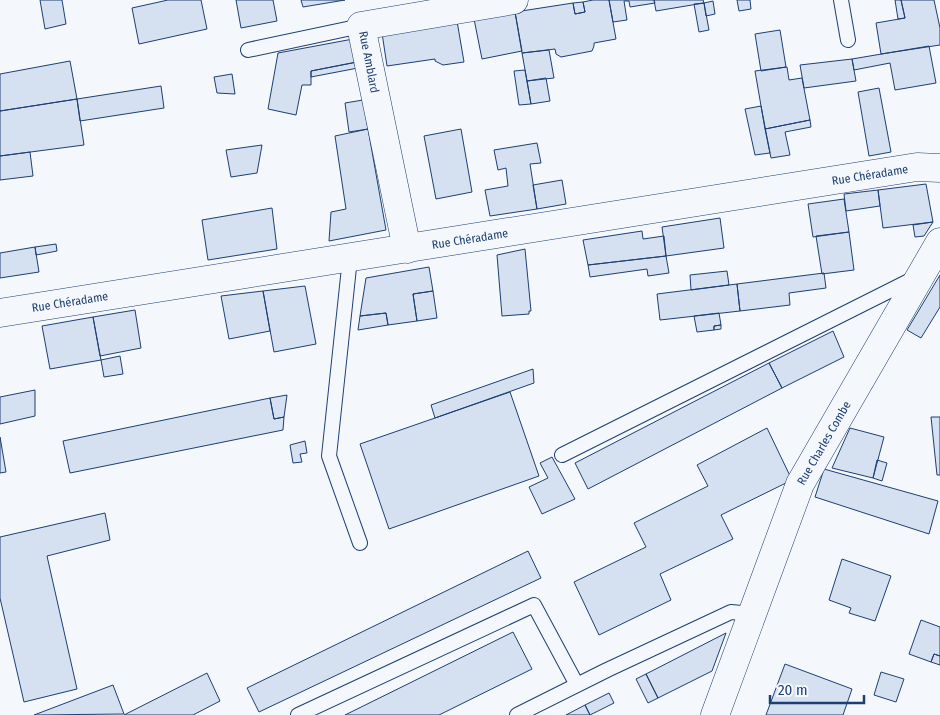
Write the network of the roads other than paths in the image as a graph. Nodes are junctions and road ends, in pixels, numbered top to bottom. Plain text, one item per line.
1 (514, 0) edge
2 (841, 0) edge
3 (361, 26) junction
4 (848, 40) dead end
5 (248, 50) dead end
6 (940, 168) edge
7 (940, 242) edge
8 (407, 249) junction
9 (350, 258) junction
10 (920, 276) junction
11 (0, 314) edge
12 (562, 455) dead end
13 (360, 543) dead end
14 (752, 614) junction
15 (577, 685) junction
16 (298, 715) edge
17 (517, 715) edge
18 (715, 715) edge

1 - 3 street, Rue Amblard
2 - 4 lane
3 - 5 lane
3 - 8 street, Rue Amblard
6 - 8 street, Rue Chéradame
7 - 10 street, Rue Charles Combe
8 - 9 street, Rue Chéradame
9 - 11 street, Rue Chéradame
9 - 13 lane
10 - 12 lane
10 - 14 street, Rue Charles Combe
14 - 15 lane
14 - 18 street, Rue Charles Combe
15 - 16 lane
15 - 17 lane

